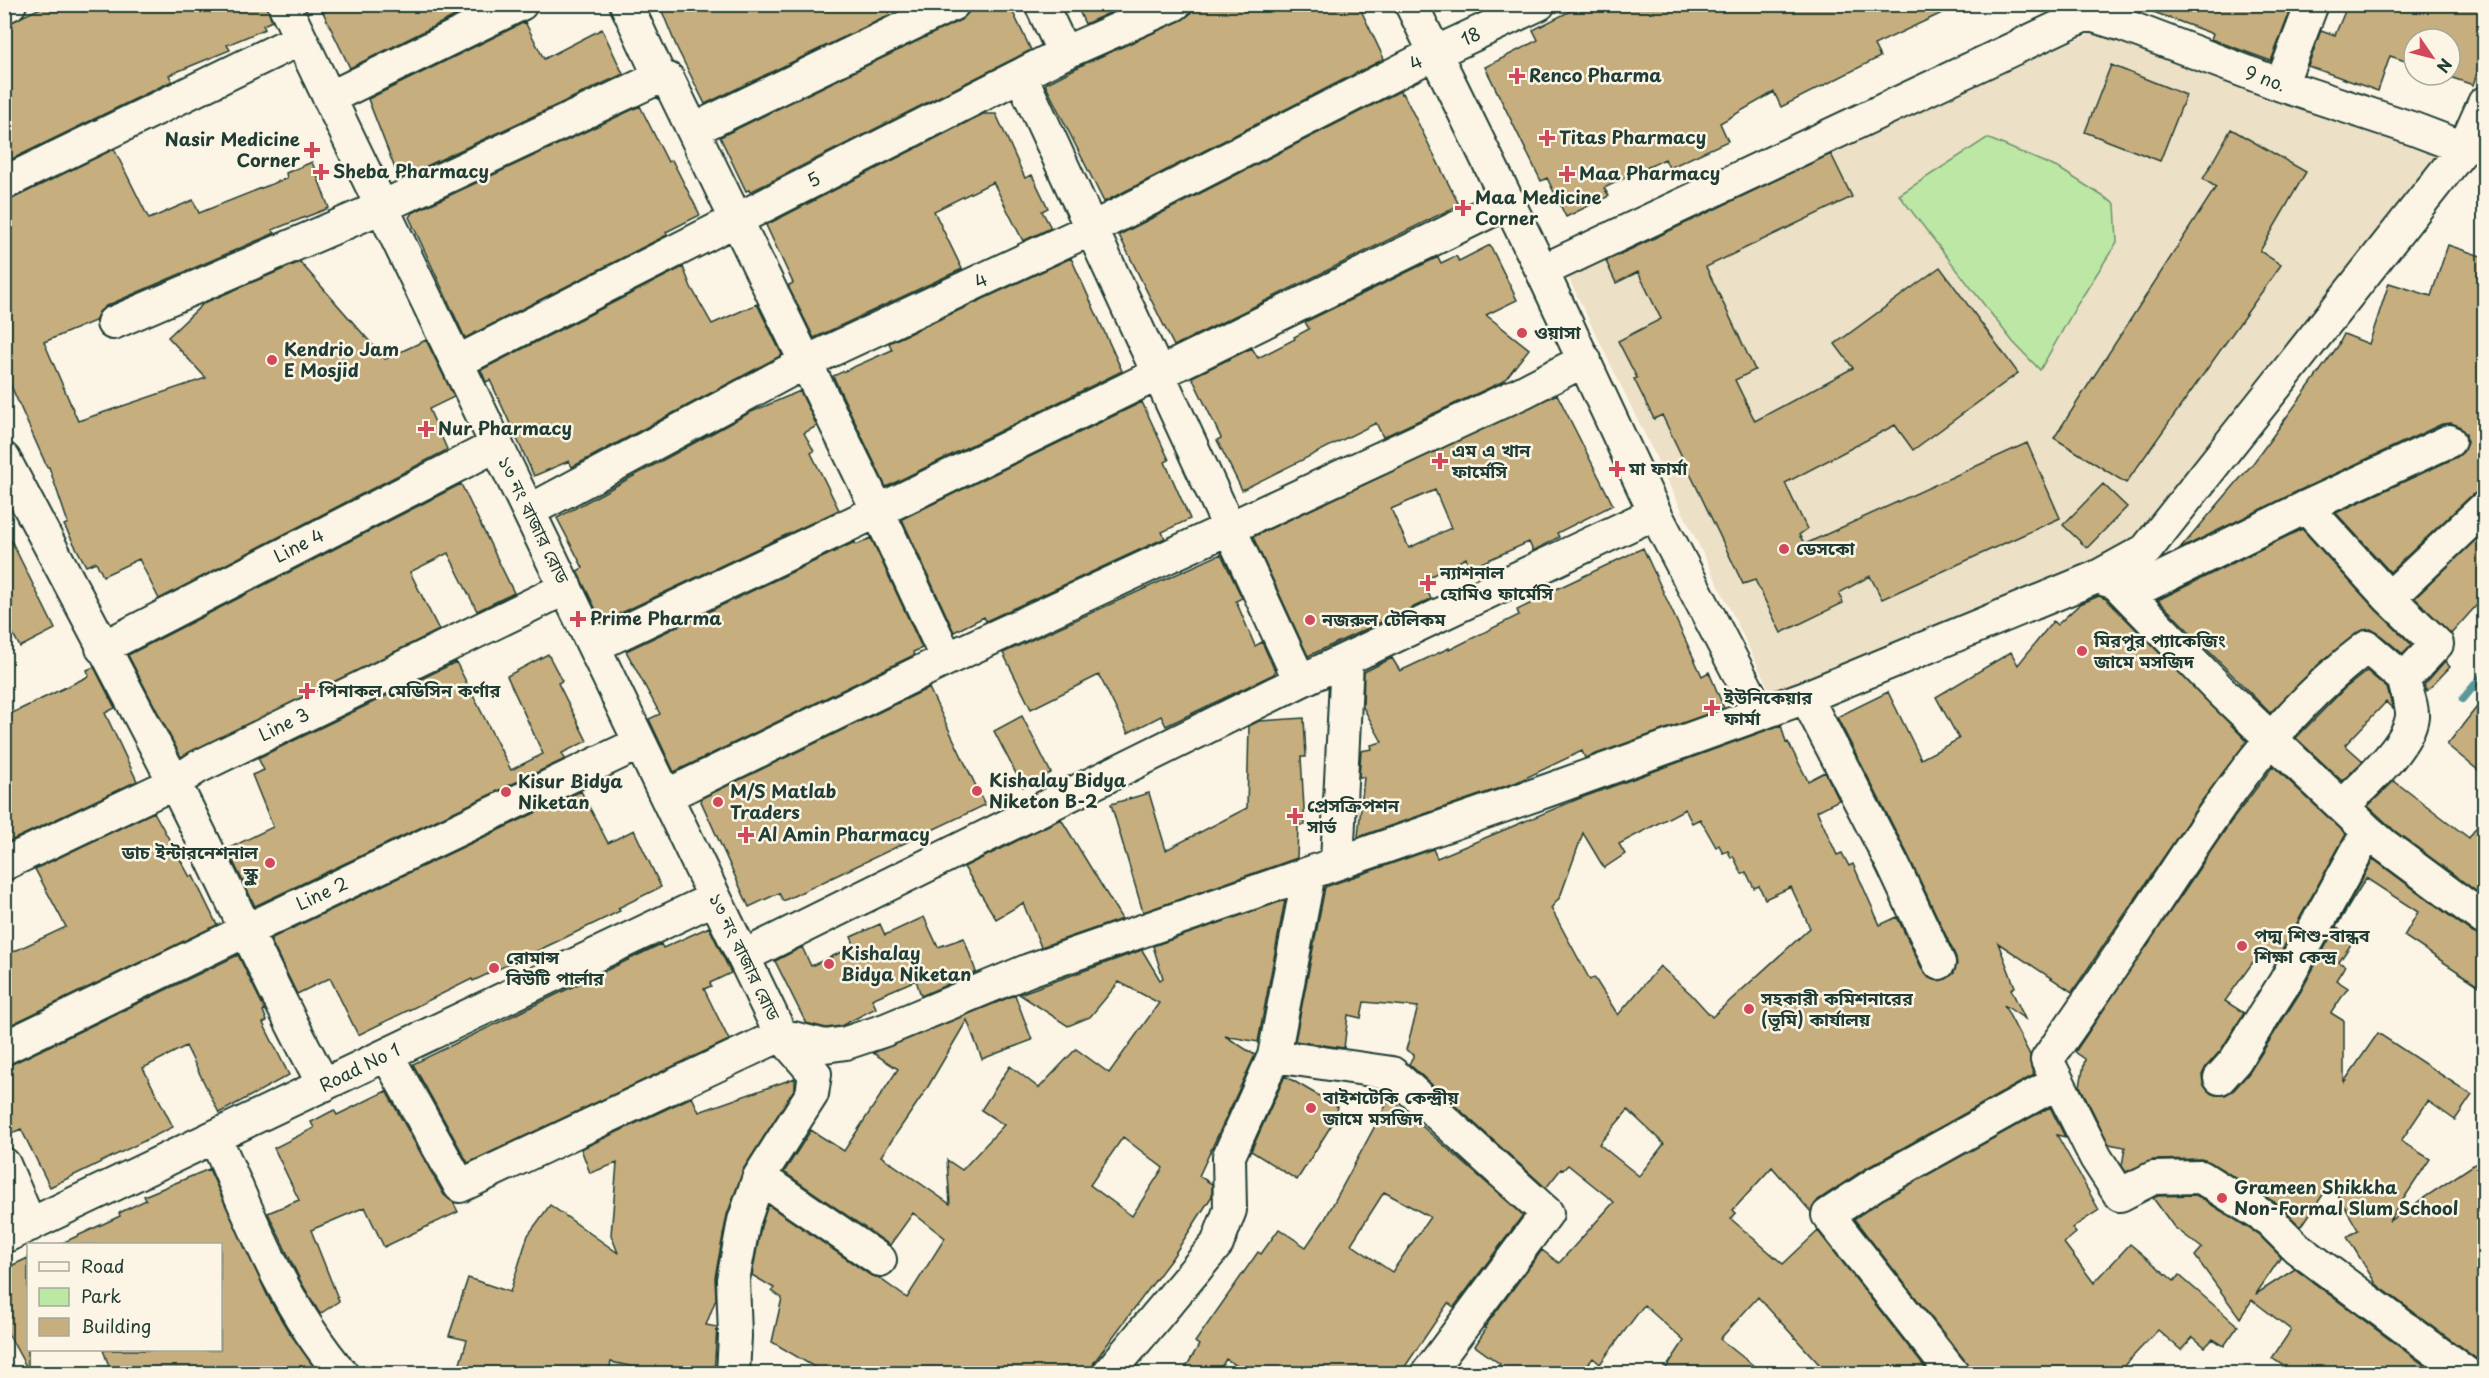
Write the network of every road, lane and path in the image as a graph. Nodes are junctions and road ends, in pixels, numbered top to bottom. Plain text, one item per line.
1 (10, 4) edge
2 (284, 4) edge
3 (521, 4) edge
4 (626, 4) edge
5 (953, 4) edge
6 (1175, 4) edge
7 (1411, 4) edge
8 (1539, 4) edge
9 (2312, 4) edge
10 (4, 7) edge
11 (2078, 9) edge
12 (1046, 15) edge
13 (2127, 15) edge
14 (300, 39) junction
15 (1064, 53) junction
16 (1435, 53) junction
17 (1021, 76) junction
18 (660, 77) junction
19 (2281, 85) junction
20 (329, 98) junction
21 (2484, 103) edge
22 (693, 130) junction
23 (2464, 148) junction
24 (4, 183) edge
25 (1509, 202) junction
26 (382, 207) junction
27 (737, 219) junction
28 (1091, 229) junction
29 (1542, 271) junction
30 (113, 323) dead end
31 (1585, 360) junction
32 (456, 362) junction
33 (806, 362) junction
34 (1159, 375) junction
35 (2449, 441) dead end
36 (496, 445) junction
37 (4, 459) edge
38 (2306, 507) junction
39 (2484, 508) edge
40 (529, 511) junction
41 (878, 511) junction
42 (1655, 513) junction
43 (1230, 528) junction
44 (2107, 581) junction
45 (566, 588) junction
46 (2390, 598) junction
47 (594, 646) junction
48 (102, 648) junction
49 (947, 659) junction
50 (1347, 660) junction
51 (2404, 679) junction
52 (1300, 681) junction
53 (1806, 697) junction
54 (1759, 712) junction
55 (2272, 738) junction
56 (640, 743) junction
57 (174, 783) junction
58 (666, 796) junction
59 (2343, 806) junction
60 (2368, 831) junction
61 (4, 864) edge
62 (1323, 868) junction
63 (715, 898) junction
64 (2484, 919) edge
65 (247, 930) junction
66 (744, 956) junction
67 (1939, 963) dead end
68 (782, 1035) junction
69 (4, 1048) edge
70 (387, 1055) junction
71 (1274, 1056) junction
72 (2220, 1078) dead end
73 (2058, 1082) junction
74 (324, 1085) junction
75 (215, 1137) junction
76 (4, 1164) edge
77 (759, 1177) junction
78 (17, 1231) edge
79 (880, 1260) dead end
80 (342, 1374) edge
81 (733, 1374) edge
82 (1108, 1374) edge
83 (1427, 1374) edge
84 (1953, 1374) edge
85 (2467, 1374) edge

1 - 10 street
2 - 14 street, ১৩ নং বাজার রোড
3 - 20 street
4 - 18 street
5 - 22 street
6 - 15 street, 5
7 - 16 street
8 - 16 street, 18
9 - 19 street
11 - 13 street, 9 no.
11 - 29 street
12 - 15 street
13 - 19 street, 9 no.
14 - 20 street, ১৩ নং বাজার রোড
14 - 24 street
15 - 17 street, 5
16 - 25 street
16 - 28 street, 4
17 - 27 street, 5
17 - 28 street
18 - 22 street
18 - 26 street
19 - 23 street, 9 no.
20 - 26 street, ১৩ নং বাজার রোড
21 - 23 street
22 - 27 street
23 - 44 street
25 - 29 street
25 - 34 street
26 - 30 street
26 - 32 street, ১৩ নং বাজার রোড
27 - 32 street, 5
27 - 33 street
28 - 33 street, 4
28 - 34 street
29 - 31 street
31 - 42 street
31 - 43 street
32 - 36 street, ১৩ নং বাজার রোড
33 - 40 street, 4
33 - 41 street
34 - 41 street
34 - 43 street
35 - 38 street
36 - 40 street, ১৩ নং বাজার রোড
36 - 48 street, Line 4
37 - 48 street
38 - 44 street
38 - 46 street
39 - 46 street
40 - 45 street, ১৩ নং বাজার রোড
41 - 47 street
41 - 49 street
42 - 50 street
42 - 54 street
43 - 49 street
43 - 52 street
44 - 53 street
44 - 55 street
45 - 47 street, ১৩ নং বাজার রোড
45 - 57 street, Line 3
46 - 51 street
47 - 56 street, ১৩ নং বাজার রোড
48 - 57 street
49 - 58 street
50 - 52 street
50 - 62 street
51 - 55 street
51 - 59 street
52 - 66 street
53 - 54 street
53 - 67 street
54 - 62 street
55 - 59 street
55 - 73 street
56 - 58 street, ১৩ নং বাজার রোড
56 - 65 street, Line 2
57 - 61 street, Line 3
57 - 65 street
58 - 63 street, ১৩ নং বাজার রোড
59 - 60 street
60 - 64 street
60 - 72 street
62 - 68 street
62 - 71 street
63 - 66 street, ১৩ নং বাজার রোড
63 - 70 street, Road No 1
65 - 69 street, Line 2
65 - 74 street
66 - 68 street, ১৩ নং বাজার রোড
68 - 70 street
68 - 77 street, ১৩ নং বাজার রোড
70 - 74 street, Road No 1
71 - 82 street
71 - 83 street
73 - 84 street
73 - 85 street
74 - 75 street, Road No 1
75 - 78 street, Road No 1
75 - 80 street
76 - 78 street
77 - 79 street
77 - 81 street, ১৩ নং বাজার রোড

